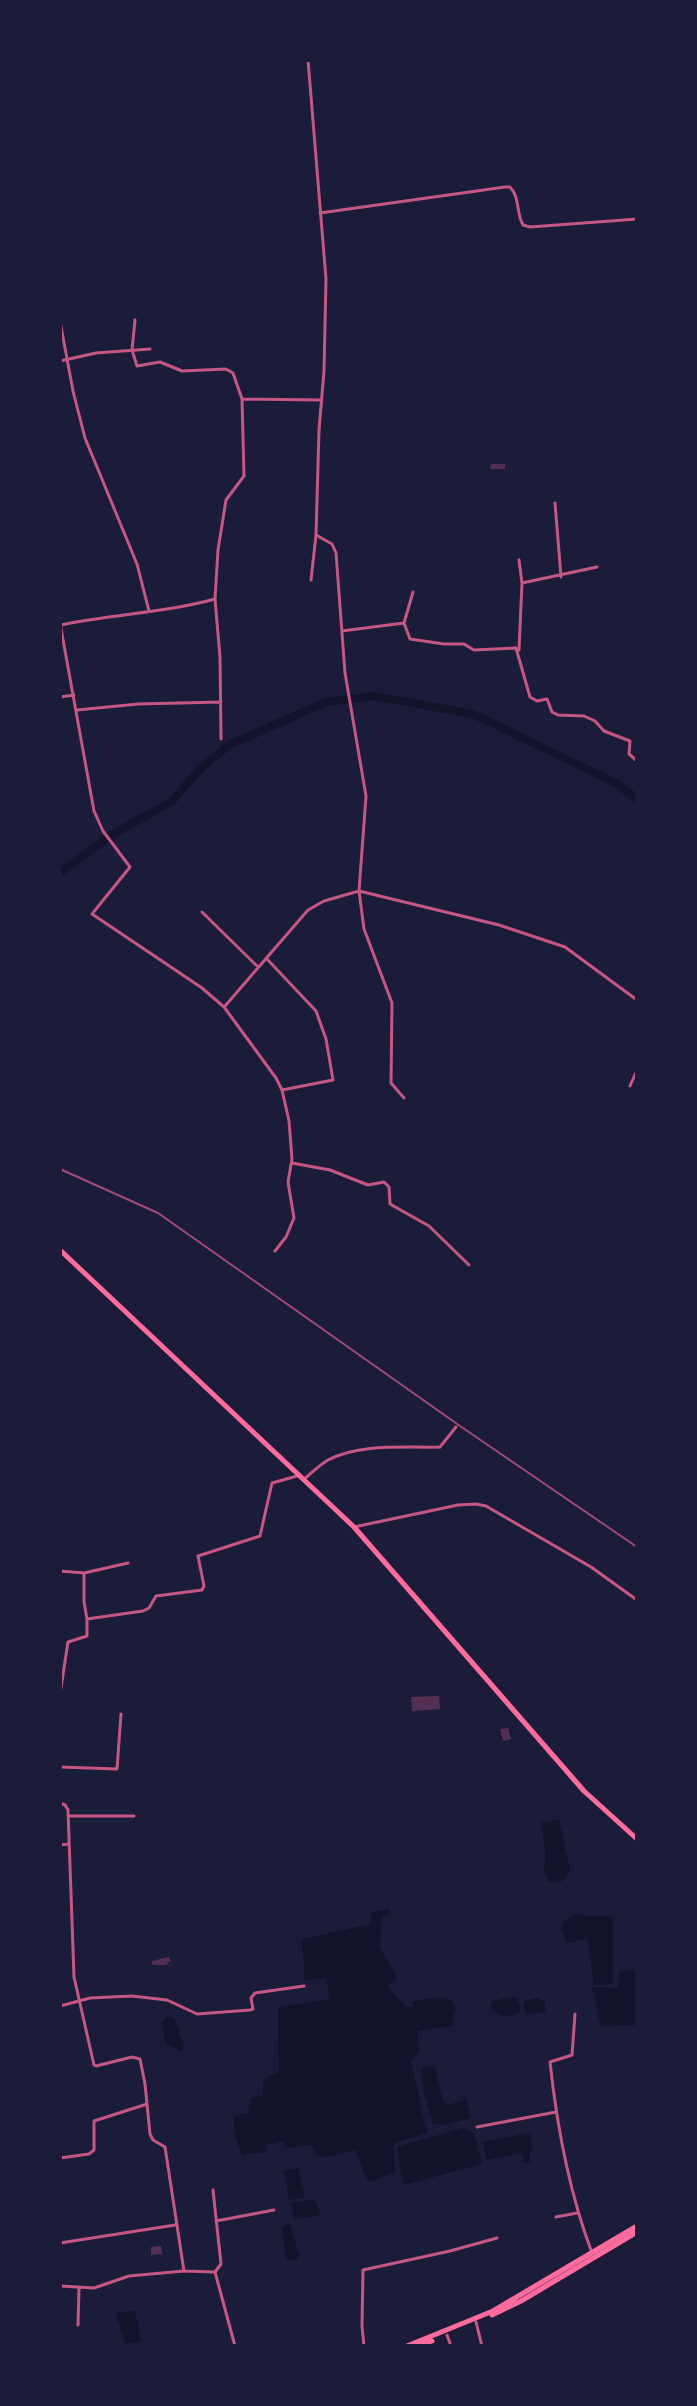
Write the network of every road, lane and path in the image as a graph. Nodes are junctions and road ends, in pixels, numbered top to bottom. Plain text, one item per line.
1 (308, 60) edge
2 (320, 213) junction
3 (637, 219) edge
4 (135, 320) dead end
5 (60, 321) edge
6 (150, 349) dead end
7 (132, 350) junction
8 (68, 359) junction
9 (60, 361) edge
10 (242, 399) junction
11 (322, 400) junction
12 (555, 503) dead end
13 (316, 535) junction
14 (519, 560) dead end
15 (597, 567) dead end
16 (561, 577) junction
17 (311, 580) dead end
18 (522, 583) junction
19 (413, 592) dead end
20 (215, 599) junction
21 (149, 611) junction
22 (404, 623) junction
23 (60, 624) edge
24 (342, 631) junction
25 (519, 650) junction
26 (74, 695) junction
27 (60, 697) edge
28 (221, 702) junction
29 (77, 710) junction
30 (221, 739) dead end
31 (637, 761) edge
32 (359, 891) junction
33 (202, 912) dead end
34 (266, 958) junction
35 (258, 967) junction
36 (637, 1000) edge
37 (224, 1007) junction
38 (637, 1070) edge
39 (630, 1086) dead end
40 (282, 1090) junction
41 (404, 1098) dead end
42 (292, 1163) junction
43 (60, 1250) edge
44 (275, 1251) dead end
45 (469, 1265) dead end
46 (456, 1427) dead end
47 (297, 1475) junction
48 (303, 1480) junction
49 (354, 1527) junction
50 (128, 1563) dead end
51 (60, 1571) edge
52 (84, 1573) junction
53 (637, 1600) edge
54 (87, 1619) junction
55 (60, 1694) edge
56 (121, 1714) dead end
57 (60, 1767) edge
58 (60, 1803) edge
59 (68, 1816) junction
60 (134, 1816) dead end
61 (637, 1839) edge
62 (69, 1844) junction
63 (60, 1845) edge
64 (304, 1986) dead end
65 (79, 2000) junction
66 (60, 2006) edge
67 (575, 2014) dead end
68 (147, 2104) junction
69 (556, 2112) junction
70 (477, 2127) dead end
71 (60, 2158) edge
72 (213, 2190) dead end
73 (274, 2210) dead end
74 (577, 2213) junction
75 (556, 2217) dead end
76 (216, 2221) junction
77 (175, 2225) junction
78 (637, 2229) edge
79 (497, 2238) dead end
80 (60, 2243) edge
81 (592, 2253) junction
82 (184, 2271) junction
83 (215, 2272) junction
84 (60, 2286) edge
85 (79, 2288) junction
86 (476, 2322) junction
87 (78, 2325) dead end
88 (447, 2335) junction
89 (235, 2346) edge
90 (364, 2346) edge
91 (407, 2346) edge
92 (418, 2346) edge
93 (451, 2346) edge
94 (482, 2346) edge

1 - 2 street
2 - 3 street
2 - 11 street
4 - 7 street
5 - 8 street
6 - 7 street
7 - 8 street
7 - 10 street
8 - 9 street
8 - 21 street
10 - 11 street
10 - 20 street
11 - 13 street
12 - 16 street
13 - 17 street
13 - 24 street
14 - 18 street
15 - 16 street
16 - 18 street
18 - 25 street
19 - 22 street
20 - 21 street
20 - 28 street
21 - 23 street
22 - 24 street
22 - 25 street
23 - 26 street
24 - 32 street
25 - 31 street
26 - 27 street
26 - 29 street
28 - 29 street
28 - 30 street
29 - 37 street
32 - 34 street
32 - 36 street
32 - 41 street
33 - 35 street
34 - 35 street
34 - 40 street
35 - 37 street
37 - 40 street
38 - 39 street
40 - 42 street
42 - 44 street
42 - 45 street
43 - 47 highway
46 - 48 street
47 - 48 highway
47 - 54 street
48 - 49 highway
49 - 53 street
49 - 61 highway
50 - 52 street
51 - 52 street
52 - 54 street
54 - 55 street
56 - 57 street
58 - 59 street
59 - 60 street
59 - 62 street
62 - 63 street
62 - 65 street
64 - 65 street
65 - 66 street
65 - 68 street
67 - 69 street
68 - 71 street
68 - 77 street
69 - 70 street
69 - 74 street
72 - 76 street
73 - 76 street
74 - 75 street
74 - 81 street
76 - 83 street
77 - 80 street
77 - 82 street
78 - 81 highway
78 - 86 highway
79 - 90 street
81 - 91 highway
82 - 83 street
82 - 85 street
83 - 89 street
84 - 85 street
85 - 87 street
86 - 88 highway
86 - 94 street
88 - 92 highway
88 - 93 street

